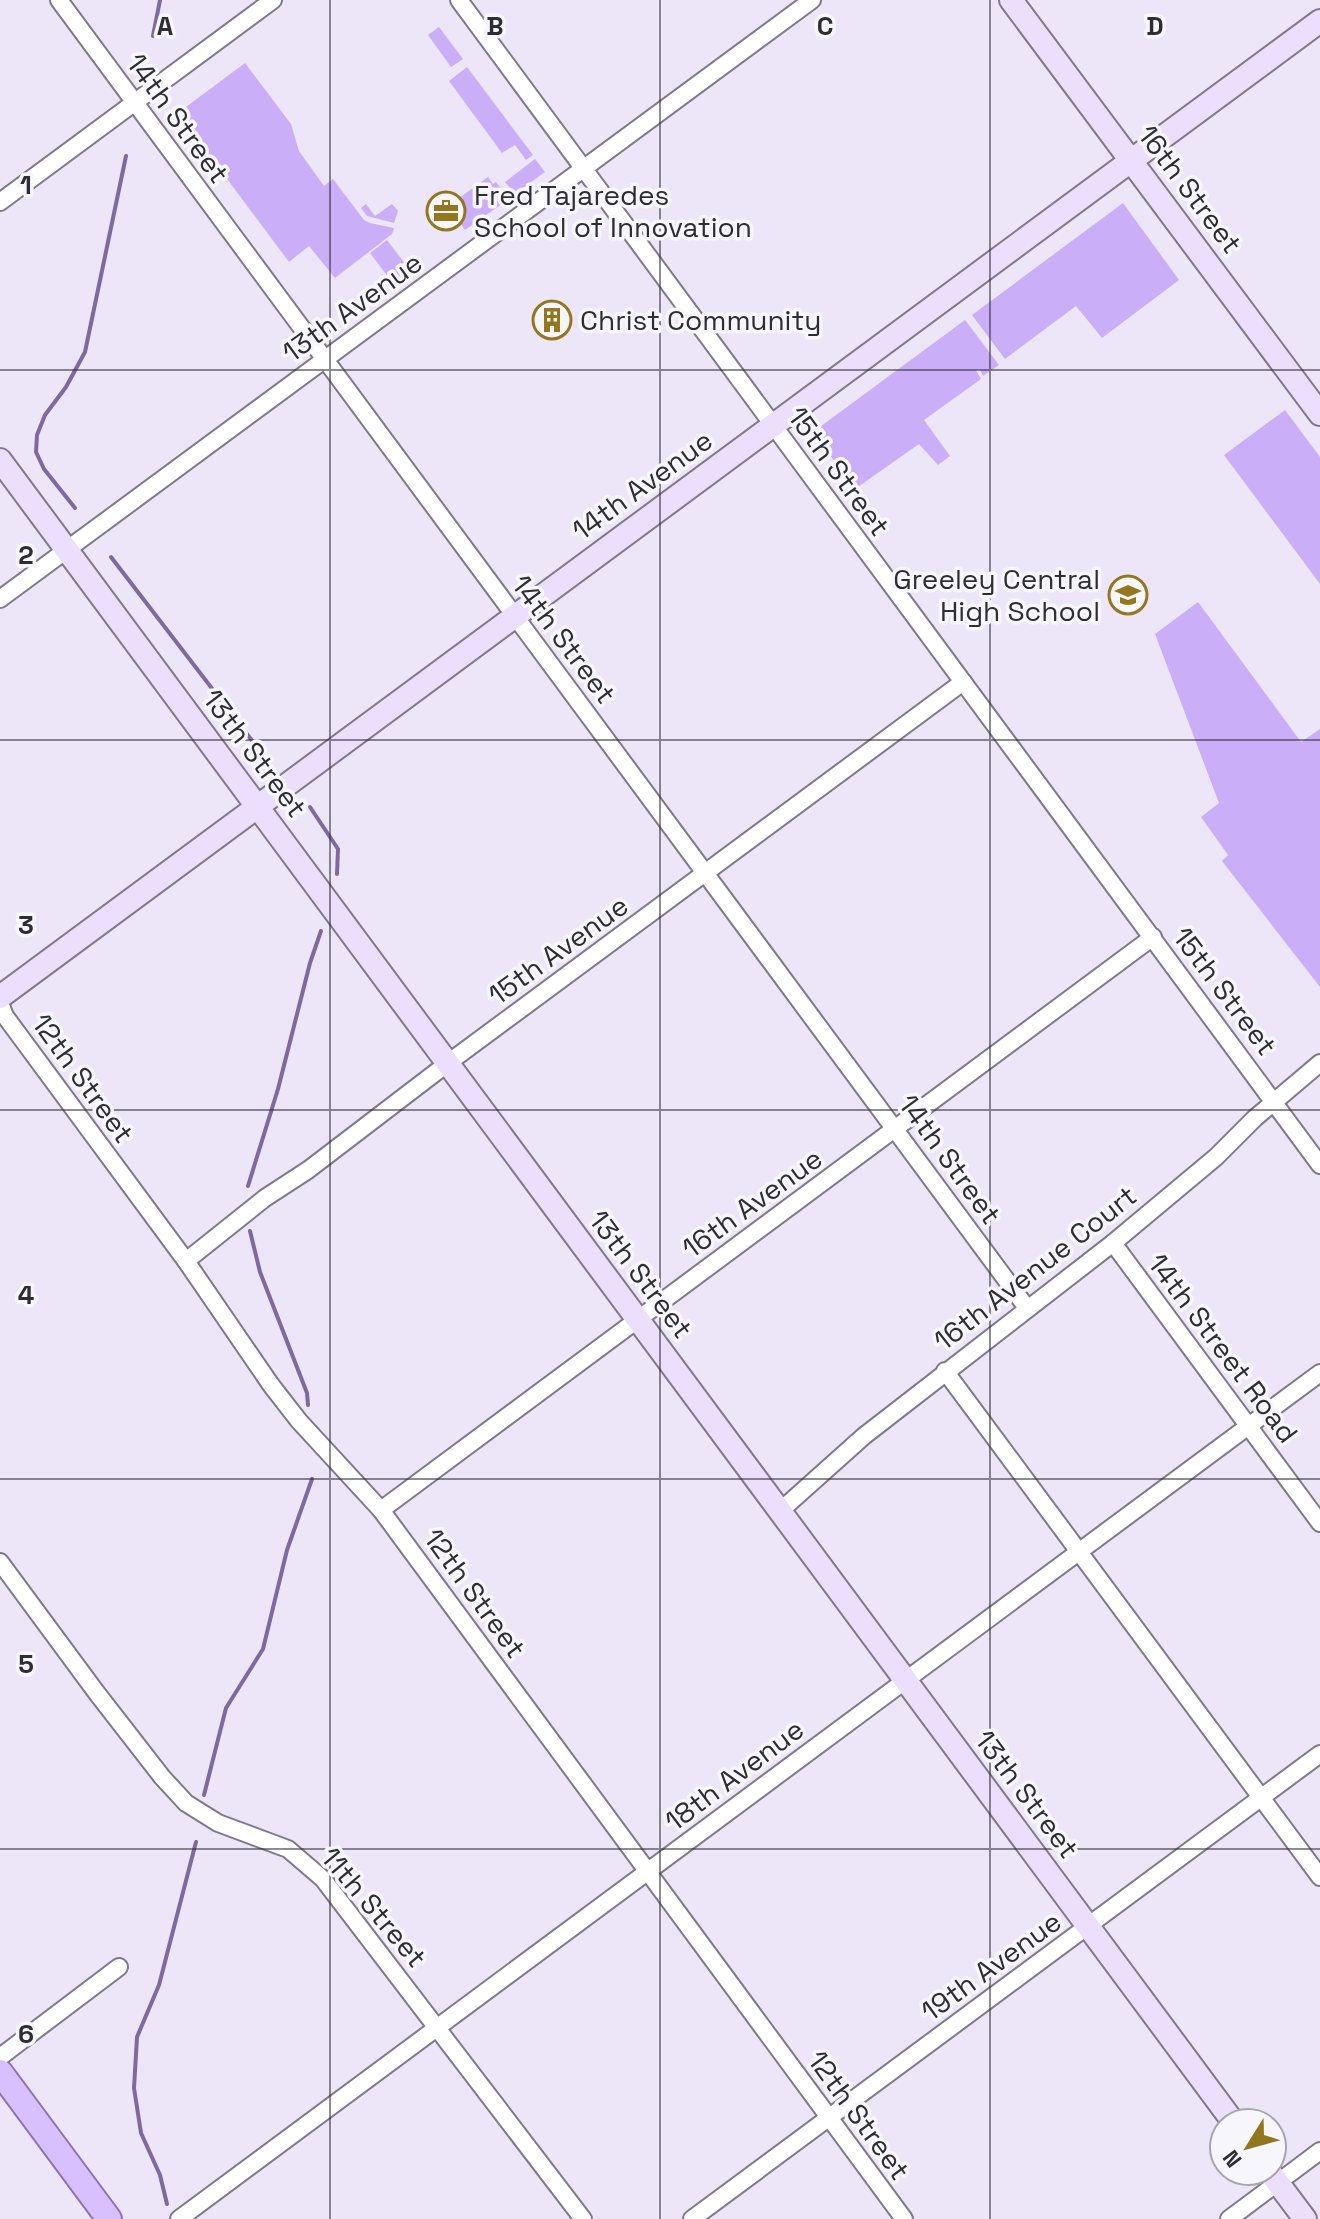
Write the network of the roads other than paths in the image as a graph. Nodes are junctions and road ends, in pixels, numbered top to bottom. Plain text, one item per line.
1 (59, 0) edge
2 (273, 0) edge
3 (459, 0) edge
4 (812, 0) edge
5 (1011, 0) edge
6 (1320, 21) edge
7 (135, 102) junction
8 (1131, 161) junction
9 (583, 168) junction
10 (0, 202) edge
11 (324, 360) junction
12 (1320, 414) edge
13 (773, 425) junction
14 (0, 460) edge
15 (67, 550) junction
16 (0, 599) edge
17 (515, 616) junction
18 (963, 682) junction
19 (257, 807) junction
20 (706, 874) junction
21 (1153, 937) junction
22 (0, 1000) edge
23 (448, 1063) junction
24 (1320, 1063) edge
25 (1274, 1101) junction
26 (895, 1129) junction
27 (1320, 1165) edge
28 (1113, 1243) junction
29 (186, 1261) junction
30 (1027, 1308) junction
31 (638, 1320) junction
32 (945, 1371) junction
33 (1320, 1373) edge
34 (1249, 1426) junction
35 (381, 1510) junction
36 (779, 1512) junction
37 (1320, 1523) edge
38 (1079, 1552) junction
39 (0, 1562) edge
40 (905, 1680) junction
41 (1320, 1754) edge
42 (1262, 1798) junction
43 (648, 1871) junction
44 (1320, 1877) edge
45 (1088, 1926) junction
46 (119, 1967) dead end
47 (437, 2027) junction
48 (0, 2057) edge
49 (0, 2072) edge
50 (1222, 2107) edge
51 (829, 2117) junction
52 (1320, 2151) edge
53 (1288, 2169) edge
54 (1263, 2187) edge
55 (1281, 2187) edge
56 (109, 2219) edge
57 (179, 2219) edge
58 (583, 2219) edge
59 (692, 2219) edge
60 (904, 2219) edge
61 (1229, 2219) edge
62 (1305, 2219) edge

1 - 7 street, 14th Street
2 - 7 street
3 - 9 street, 15th Street
4 - 9 street, 13th Avenue
5 - 8 street, 16th Street
6 - 8 street, 14th Avenue
7 - 10 street
7 - 11 street, 14th Street
8 - 12 street, 16th Street
8 - 13 street, 14th Avenue
9 - 11 street, 13th Avenue
9 - 13 street, 15th Street
11 - 15 street, 13th Avenue
11 - 17 street, 14th Street
13 - 17 street, 14th Avenue
13 - 18 street, 15th Street
14 - 15 street, 13th Street
15 - 16 street, 13th Avenue
15 - 19 street, 13th Street
17 - 19 street, 14th Avenue
17 - 20 street, 14th Street
18 - 20 street, 15th Avenue
18 - 21 street, 15th Street
19 - 22 street, 14th Avenue
19 - 23 street, 13th Street
20 - 23 street, 15th Avenue
20 - 26 street, 14th Street
21 - 25 street, 15th Street
21 - 26 street, 16th Avenue
22 - 29 street, 12th Street
23 - 29 street, 15th Avenue
23 - 31 street, 13th Street
24 - 25 street, 16th Avenue Court
25 - 27 street, 15th Street
25 - 28 street, 16th Avenue Court
26 - 30 street, 14th Street
26 - 31 street, 16th Avenue
28 - 30 street, 16th Avenue Court
28 - 34 street, 14th Street Road
29 - 35 street, 12th Street
30 - 32 street, 16th Avenue Court
31 - 35 street, 16th Avenue
31 - 36 street, 13th Street
32 - 36 street, 16th Avenue Court
32 - 38 street
33 - 34 street, 18th Avenue
34 - 37 street, 14th Street Road
34 - 38 street, 18th Avenue
35 - 43 street, 12th Street
36 - 40 street, 13th Street
38 - 40 street, 18th Avenue
38 - 42 street
39 - 47 street, 11th Street
40 - 43 street, 18th Avenue
40 - 45 street, 13th Street
41 - 42 street, 19th Avenue
42 - 44 street
42 - 45 street, 19th Avenue
43 - 47 street, 18th Avenue
43 - 51 street, 12th Street
45 - 50 street, 13th Street
45 - 51 street, 19th Avenue
46 - 48 street
47 - 57 street, 18th Avenue
47 - 58 street, 11th Street
49 - 56 main road
51 - 59 street, 19th Avenue
51 - 60 street, 12th Street
52 - 53 street
54 - 61 street
55 - 62 street

